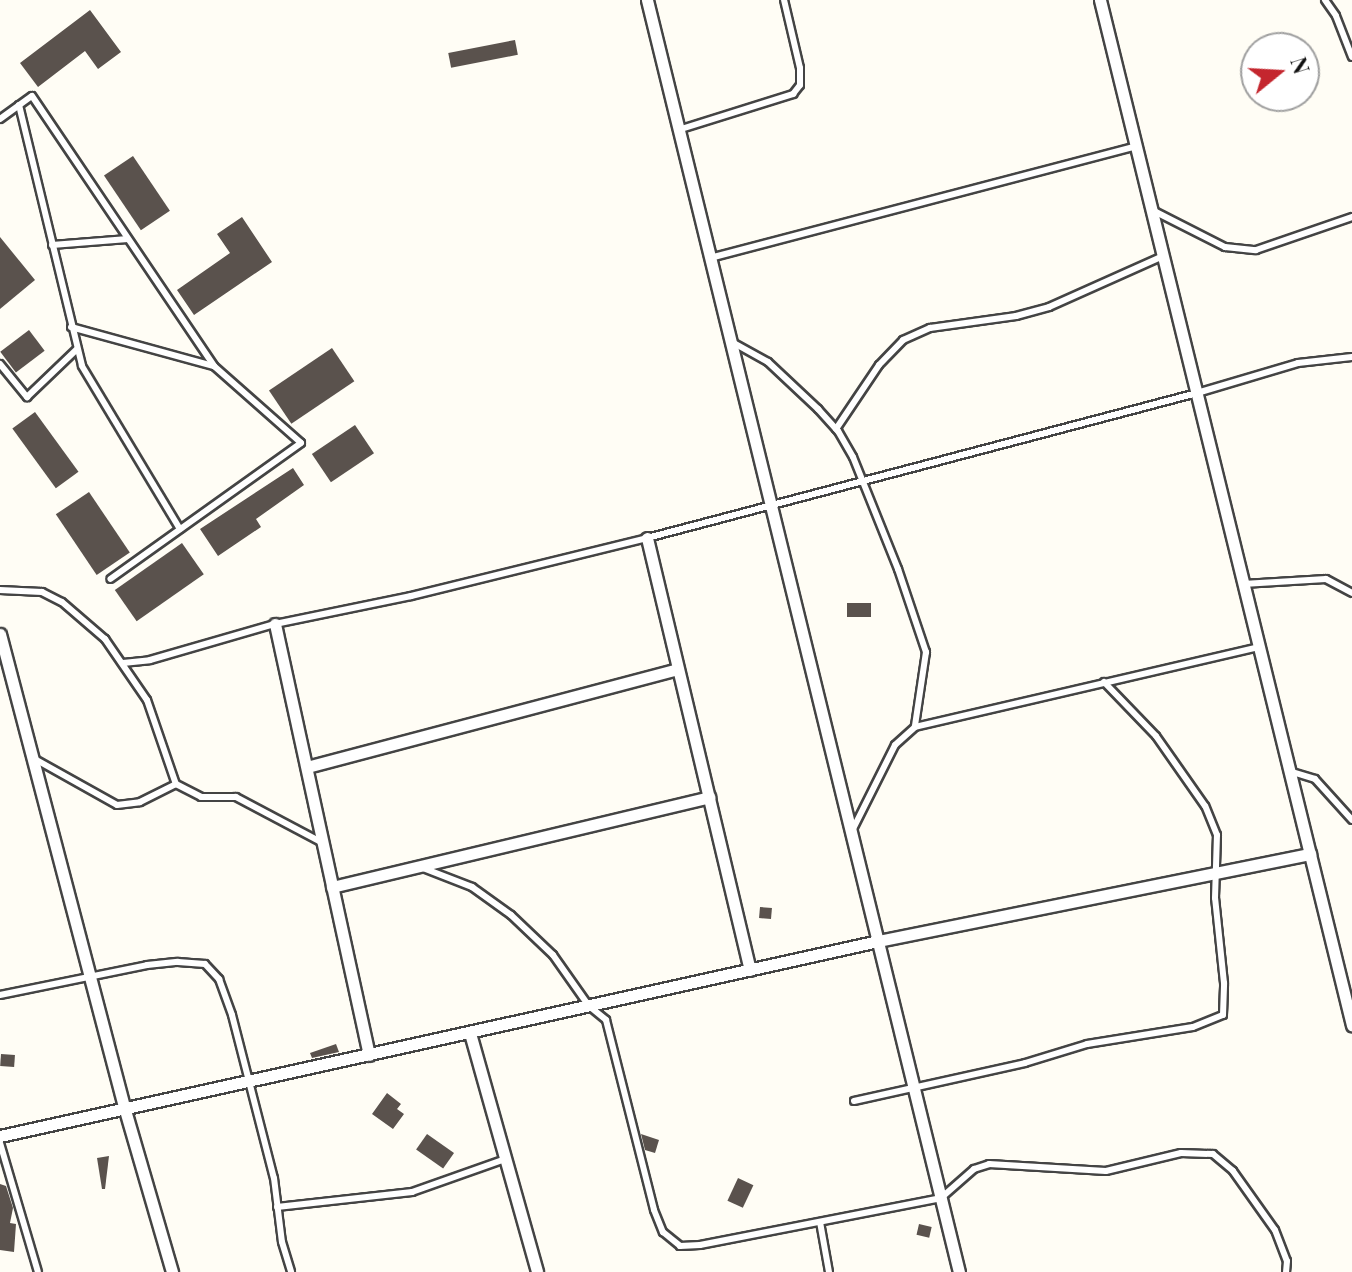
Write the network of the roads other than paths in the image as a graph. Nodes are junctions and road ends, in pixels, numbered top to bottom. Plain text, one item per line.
1 (647, 0) edge
2 (784, 0) edge
3 (1100, 0) edge
4 (1325, 0) edge
5 (1352, 57) edge
6 (19, 105) junction
7 (0, 119) edge
8 (678, 130) junction
9 (1136, 146) junction
10 (1152, 210) junction
11 (1352, 217) edge
12 (128, 239) junction
13 (52, 245) junction
14 (1163, 256) junction
15 (709, 258) junction
16 (71, 327) junction
17 (729, 340) junction
18 (77, 349) junction
19 (1352, 357) edge
20 (0, 364) edge
21 (214, 366) junction
22 (1197, 393) junction
23 (836, 429) junction
24 (862, 480) junction
25 (770, 503) junction
26 (180, 529) junction
27 (647, 538) junction
28 (110, 579) dead end
29 (1243, 584) junction
30 (0, 590) edge
31 (1352, 593) edge
32 (275, 624) junction
33 (0, 634) edge
34 (1259, 647) junction
35 (123, 663) junction
36 (677, 669) junction
37 (1104, 682) junction
38 (915, 727) junction
39 (33, 758) junction
40 (307, 767) junction
41 (1289, 771) junction
42 (176, 784) junction
43 (709, 797) junction
44 (1352, 820) edge
45 (851, 832) junction
46 (323, 843) junction
47 (1310, 854) junction
48 (418, 866) junction
49 (1216, 873) junction
50 (332, 887) junction
51 (878, 941) junction
52 (750, 970) junction
53 (92, 978) junction
54 (0, 995) edge
55 (589, 1006) junction
56 (1352, 1025) edge
57 (470, 1033) junction
58 (369, 1055) junction
59 (250, 1082) junction
60 (914, 1088) junction
61 (854, 1101) dead end
62 (125, 1110) junction
63 (0, 1136) edge
64 (0, 1143) edge
65 (505, 1159) junction
66 (941, 1198) junction
67 (277, 1207) junction
68 (820, 1222) junction
69 (38, 1272) edge
70 (172, 1272) edge
71 (291, 1272) edge
72 (537, 1272) edge
73 (829, 1272) edge
74 (959, 1272) edge
75 (1286, 1272) edge

1 - 8 street
2 - 8 lane
3 - 9 street
4 - 5 lane
6 - 7 lane
6 - 12 lane
6 - 13 lane
8 - 15 street
9 - 10 street
9 - 15 lane
10 - 11 lane
10 - 14 street
12 - 13 lane
12 - 21 lane
13 - 16 lane
14 - 22 street
14 - 23 lane
15 - 17 street
16 - 18 lane
16 - 21 lane
17 - 23 lane
17 - 25 street
18 - 20 lane
18 - 26 lane
19 - 22 lane
21 - 26 lane
22 - 24 lane
22 - 29 street
23 - 24 lane
24 - 25 lane
24 - 38 lane
25 - 27 lane
25 - 45 street
26 - 28 lane
27 - 32 lane
27 - 36 street
29 - 31 lane
29 - 34 street
30 - 35 lane
32 - 35 lane
32 - 40 street
33 - 39 street
34 - 37 lane
34 - 41 street
35 - 42 lane
36 - 40 street
36 - 43 street
37 - 38 lane
37 - 49 lane
38 - 45 lane
39 - 42 lane
39 - 53 street
40 - 46 street
41 - 44 lane
41 - 47 street
42 - 46 lane
43 - 48 street
43 - 52 street
45 - 51 street
46 - 50 street
47 - 49 street
47 - 56 street
48 - 50 street
48 - 55 lane
49 - 51 street
49 - 60 lane
50 - 58 street
51 - 52 street
51 - 60 street
52 - 55 street
53 - 54 lane
53 - 59 lane
53 - 62 street
55 - 57 street
55 - 68 lane
57 - 58 street
57 - 65 street
58 - 59 street
59 - 62 street
59 - 67 lane
60 - 61 lane
60 - 66 street
62 - 63 street
62 - 70 street
64 - 69 lane
65 - 67 lane
65 - 72 street
66 - 68 lane
66 - 74 street
66 - 75 lane
67 - 71 lane
68 - 73 lane

